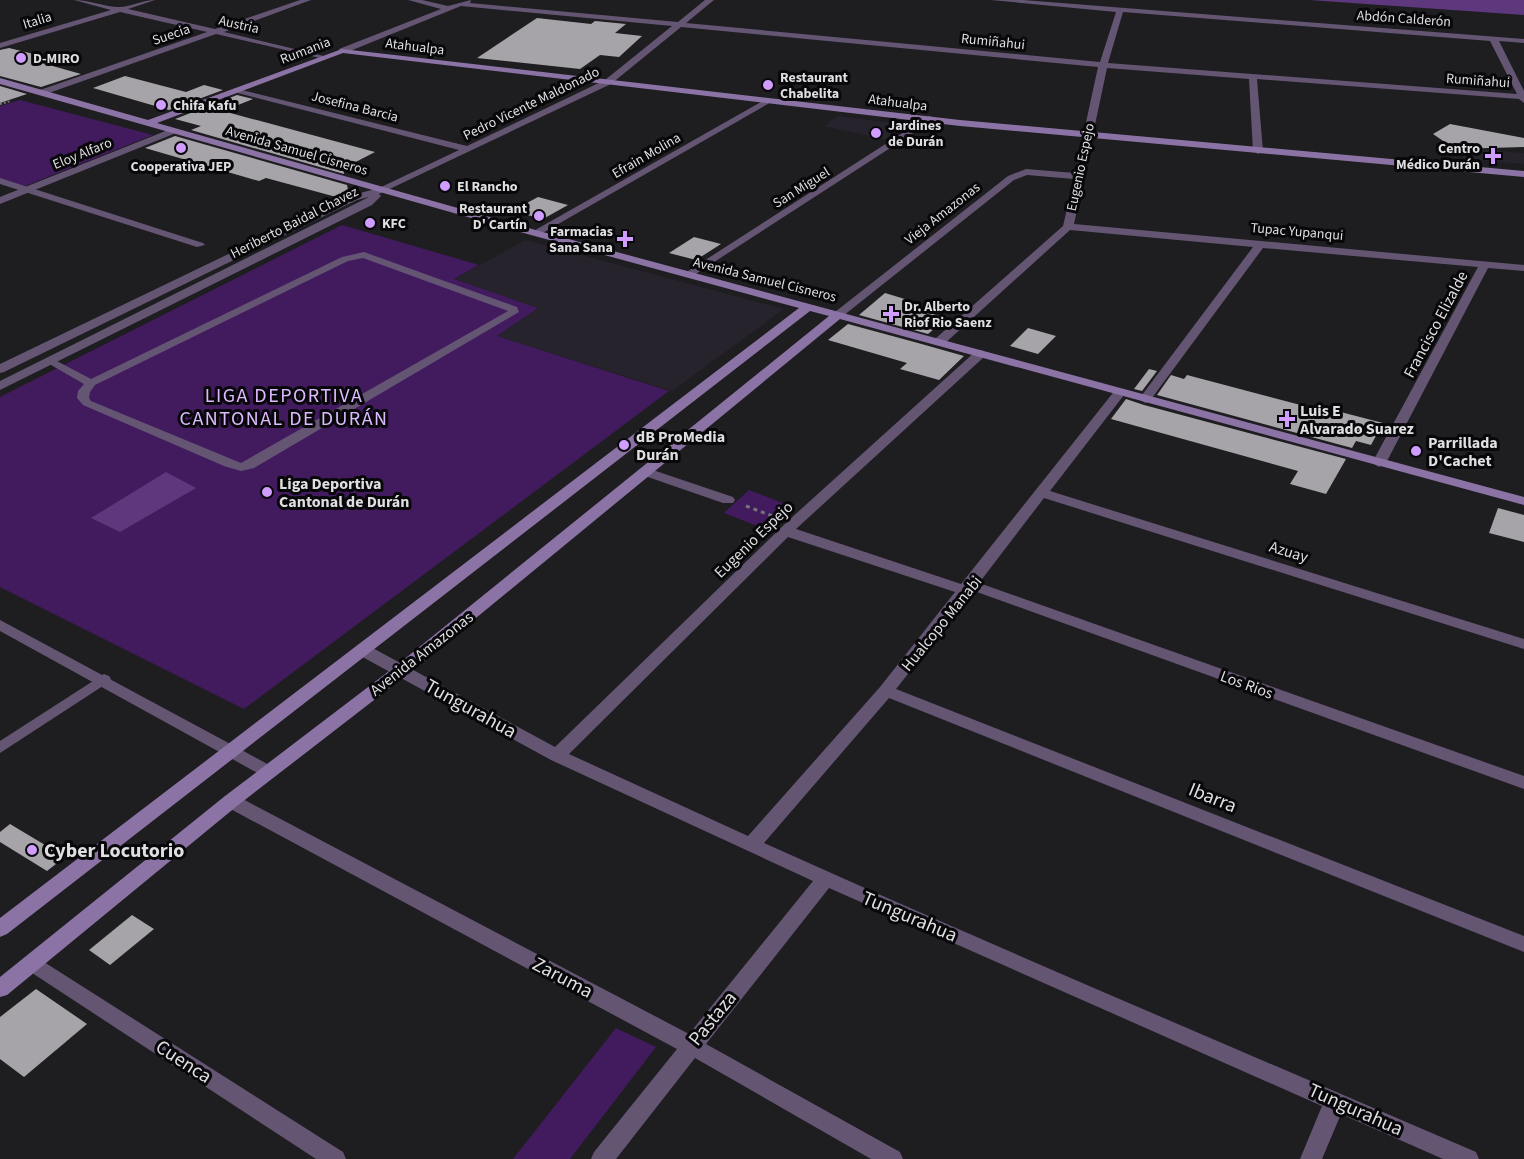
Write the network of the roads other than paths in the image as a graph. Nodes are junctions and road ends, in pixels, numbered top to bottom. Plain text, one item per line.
1 (78, 0) edge
2 (151, 0) edge
3 (307, 0) edge
4 (412, 0) edge
5 (471, 0) edge
6 (710, 0) edge
7 (995, 0) edge
8 (461, 4) junction
9 (448, 8) junction
10 (119, 10) junction
11 (1120, 11) junction
12 (678, 24) junction
13 (216, 33) junction
14 (1493, 38) junction
15 (1524, 40) edge
16 (0, 46) edge
17 (342, 51) junction
18 (324, 57) junction
19 (1102, 65) junction
20 (1253, 77) junction
21 (0, 81) edge
22 (608, 82) junction
23 (237, 90) junction
24 (43, 92) junction
25 (1523, 98) edge
26 (769, 101) junction
27 (928, 119) junction
28 (148, 123) junction
29 (173, 131) junction
30 (1088, 136) junction
31 (467, 149) junction
32 (1257, 151) junction
33 (1524, 174) edge
34 (1077, 176) junction
35 (0, 182) edge
36 (26, 190) junction
37 (382, 190) junction
38 (0, 201) edge
39 (1068, 227) junction
40 (535, 233) junction
41 (1261, 243) junction
42 (200, 245) dead end
43 (1485, 264) junction
44 (1524, 268) edge
45 (687, 274) junction
46 (809, 306) junction
47 (839, 314) junction
48 (939, 342) junction
49 (980, 354) junction
50 (49, 362) junction
51 (0, 369) edge
52 (91, 383) junction
53 (0, 386) edge
54 (1120, 392) junction
55 (1145, 399) junction
56 (1379, 463) junction
57 (647, 472) junction
58 (1043, 493) junction
59 (728, 500) road end
60 (1524, 501) edge
61 (790, 527) junction
62 (969, 588) junction
63 (0, 625) edge
64 (1524, 644) edge
65 (363, 650) junction
66 (403, 669) junction
67 (104, 679) junction
68 (886, 691) junction
69 (0, 748) edge
70 (233, 750) junction
71 (557, 756) junction
72 (269, 772) junction
73 (1524, 783) edge
74 (231, 801) junction
75 (751, 845) junction
76 (825, 879) junction
77 (0, 929) edge
78 (1524, 944) edge
79 (33, 963) junction
80 (0, 989) edge
81 (690, 1045) junction
82 (1336, 1100) junction
83 (335, 1159) edge
84 (602, 1159) edge
85 (892, 1159) edge
86 (1311, 1159) edge
87 (1468, 1159) edge

1 - 10 street, Austria
2 - 10 street, Italia
3 - 13 street, Suecia
4 - 9 street
5 - 8 street, Rumania
6 - 12 street, Pedro Vicente Maldonado
7 - 11 street, Abdón Calderón
8 - 9 street, Rumania
8 - 12 street, Rumiñahui
9 - 17 street, Rumania
10 - 13 street, Austria
10 - 16 street, Italia
11 - 14 street, Abdón Calderón
11 - 19 street, Eugenio Espejo
12 - 19 street, Rumiñahui
12 - 22 street, Pedro Vicente Maldonado
13 - 18 street, Austria
13 - 24 street, Suecia
14 - 15 street, Abdón Calderón
14 - 25 street
17 - 18 street, Rumania
17 - 22 street, Atahualpa
18 - 23 street, Rumania
19 - 20 street, Rumiñahui
19 - 30 street, Eugenio Espejo
20 - 25 street, Rumiñahui
20 - 32 street
21 - 24 street, Avenida Samuel Cisneros
22 - 26 street, Atahualpa
22 - 31 street, Pedro Vicente Maldonado
23 - 28 street, Rumania
23 - 31 street, Josefina Barcia
24 - 28 street, Avenida Samuel Cisneros
26 - 27 street, Atahualpa
26 - 40 street, Efrain Molina
27 - 30 street, Atahualpa
27 - 45 street, San Miguel
28 - 29 street, Avenida Samuel Cisneros
29 - 36 street, Eloy Alfaro
29 - 37 street, Avenida Samuel Cisneros
30 - 32 street, Atahualpa
30 - 34 street, Eugenio Espejo
31 - 37 street, Pedro Vicente Maldonado
32 - 33 street, Atahualpa
34 - 39 street, Eugenio Espejo
34 - 47 street, Vieja Amazonas
35 - 36 lane
36 - 38 street, Eloy Alfaro
36 - 42 lane
37 - 40 street, Avenida Samuel Cisneros
37 - 50 street, Heriberto Baidal Chavez
37 - 51 street, Heriberto Baidal Chavez
39 - 41 street, Tupac Yupanqui
39 - 48 street, Eugenio Espejo
40 - 45 street, Avenida Samuel Cisneros
41 - 43 street, Tupac Yupanqui
41 - 55 street
43 - 44 street, Tupac Yupanqui
43 - 56 street, Francisco Elizalde
45 - 46 street, Avenida Samuel Cisneros
46 - 47 street, Avenida Samuel Cisneros
46 - 65 street
47 - 48 street, Avenida Samuel Cisneros
47 - 57 street, Avenida Amazonas
48 - 49 street, Avenida Samuel Cisneros
49 - 54 street, Avenida Samuel Cisneros
49 - 61 street, Eugenio Espejo
50 - 52 lane
50 - 53 street, Heriberto Baidal Chavez
52 - 52 lane
54 - 55 street, Avenida Samuel Cisneros
54 - 58 street, Hualcopo Manabi
55 - 56 street, Avenida Samuel Cisneros
56 - 60 street, Avenida Samuel Cisneros
57 - 59 street
57 - 66 street, Avenida Amazonas
58 - 62 street, Hualcopo Manabi
58 - 64 street, Azuay
61 - 62 street, Los Rios
61 - 71 street, Eugenio Espejo
62 - 68 street, Hualcopo Manabi
62 - 73 street, Los Rios
63 - 67 street
65 - 66 street, Tungurahua
65 - 70 street
66 - 71 street, Tungurahua
66 - 72 street, Avenida Amazonas
67 - 69 lane
67 - 70 street
68 - 75 street, Hualcopo Manabi
68 - 78 street, Ibarra
70 - 72 street
70 - 77 street
71 - 75 street, Tungurahua
72 - 74 street, Avenida Amazonas
74 - 79 street, Avenida Amazonas
74 - 81 street, Zaruma
75 - 76 street, Tungurahua
76 - 81 street, Pastaza
76 - 82 street, Tungurahua
79 - 80 street, Avenida Amazonas
79 - 83 street, Cuenca
81 - 84 street, Pastaza
81 - 85 street, Zaruma
82 - 86 street
82 - 87 street, Tungurahua

